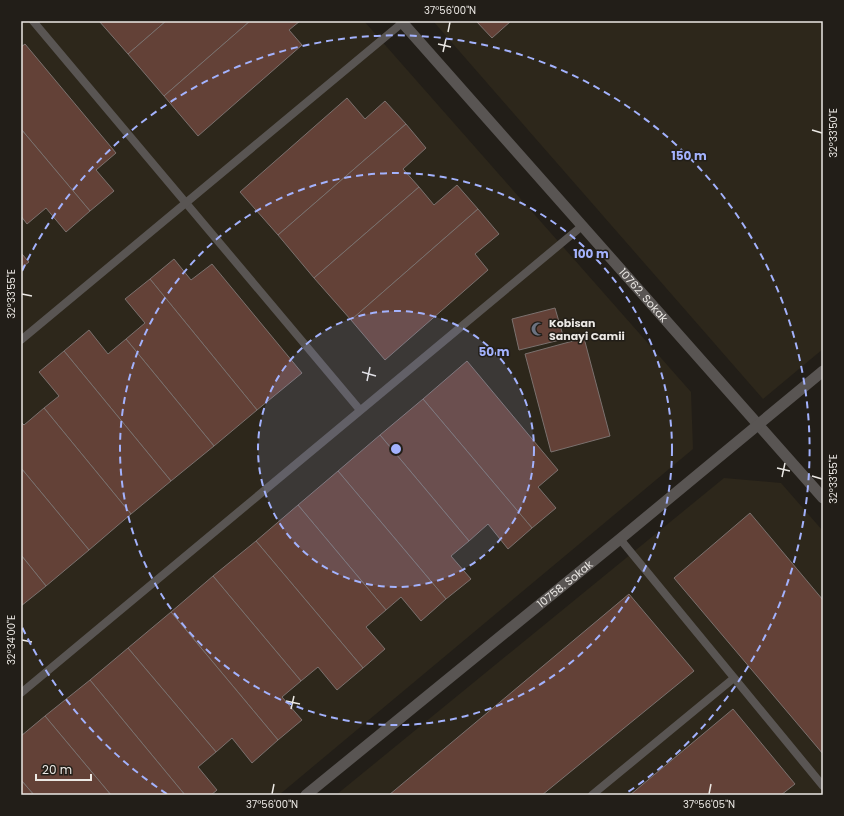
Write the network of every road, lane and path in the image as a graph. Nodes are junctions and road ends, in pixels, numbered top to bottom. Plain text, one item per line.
1 (33, 21) edge
2 (401, 22) edge
3 (186, 203) junction
4 (582, 226) junction
5 (21, 340) edge
6 (823, 371) edge
7 (360, 410) junction
8 (758, 424) junction
9 (823, 498) edge
10 (620, 539) junction
11 (734, 678) junction
12 (21, 693) edge
13 (823, 786) edge
14 (306, 795) edge
15 (592, 795) edge

1 - 3 lane
2 - 3 lane
2 - 4 street, 10762. Sokak
3 - 5 lane
3 - 7 lane
4 - 7 lane
4 - 8 street, 10762. Sokak
6 - 8 street, 10758. Sokak
7 - 12 lane
8 - 9 street, 10762. Sokak
8 - 10 street, 10758. Sokak
10 - 11 lane
10 - 14 street, 10758. Sokak
11 - 13 lane
11 - 15 lane

